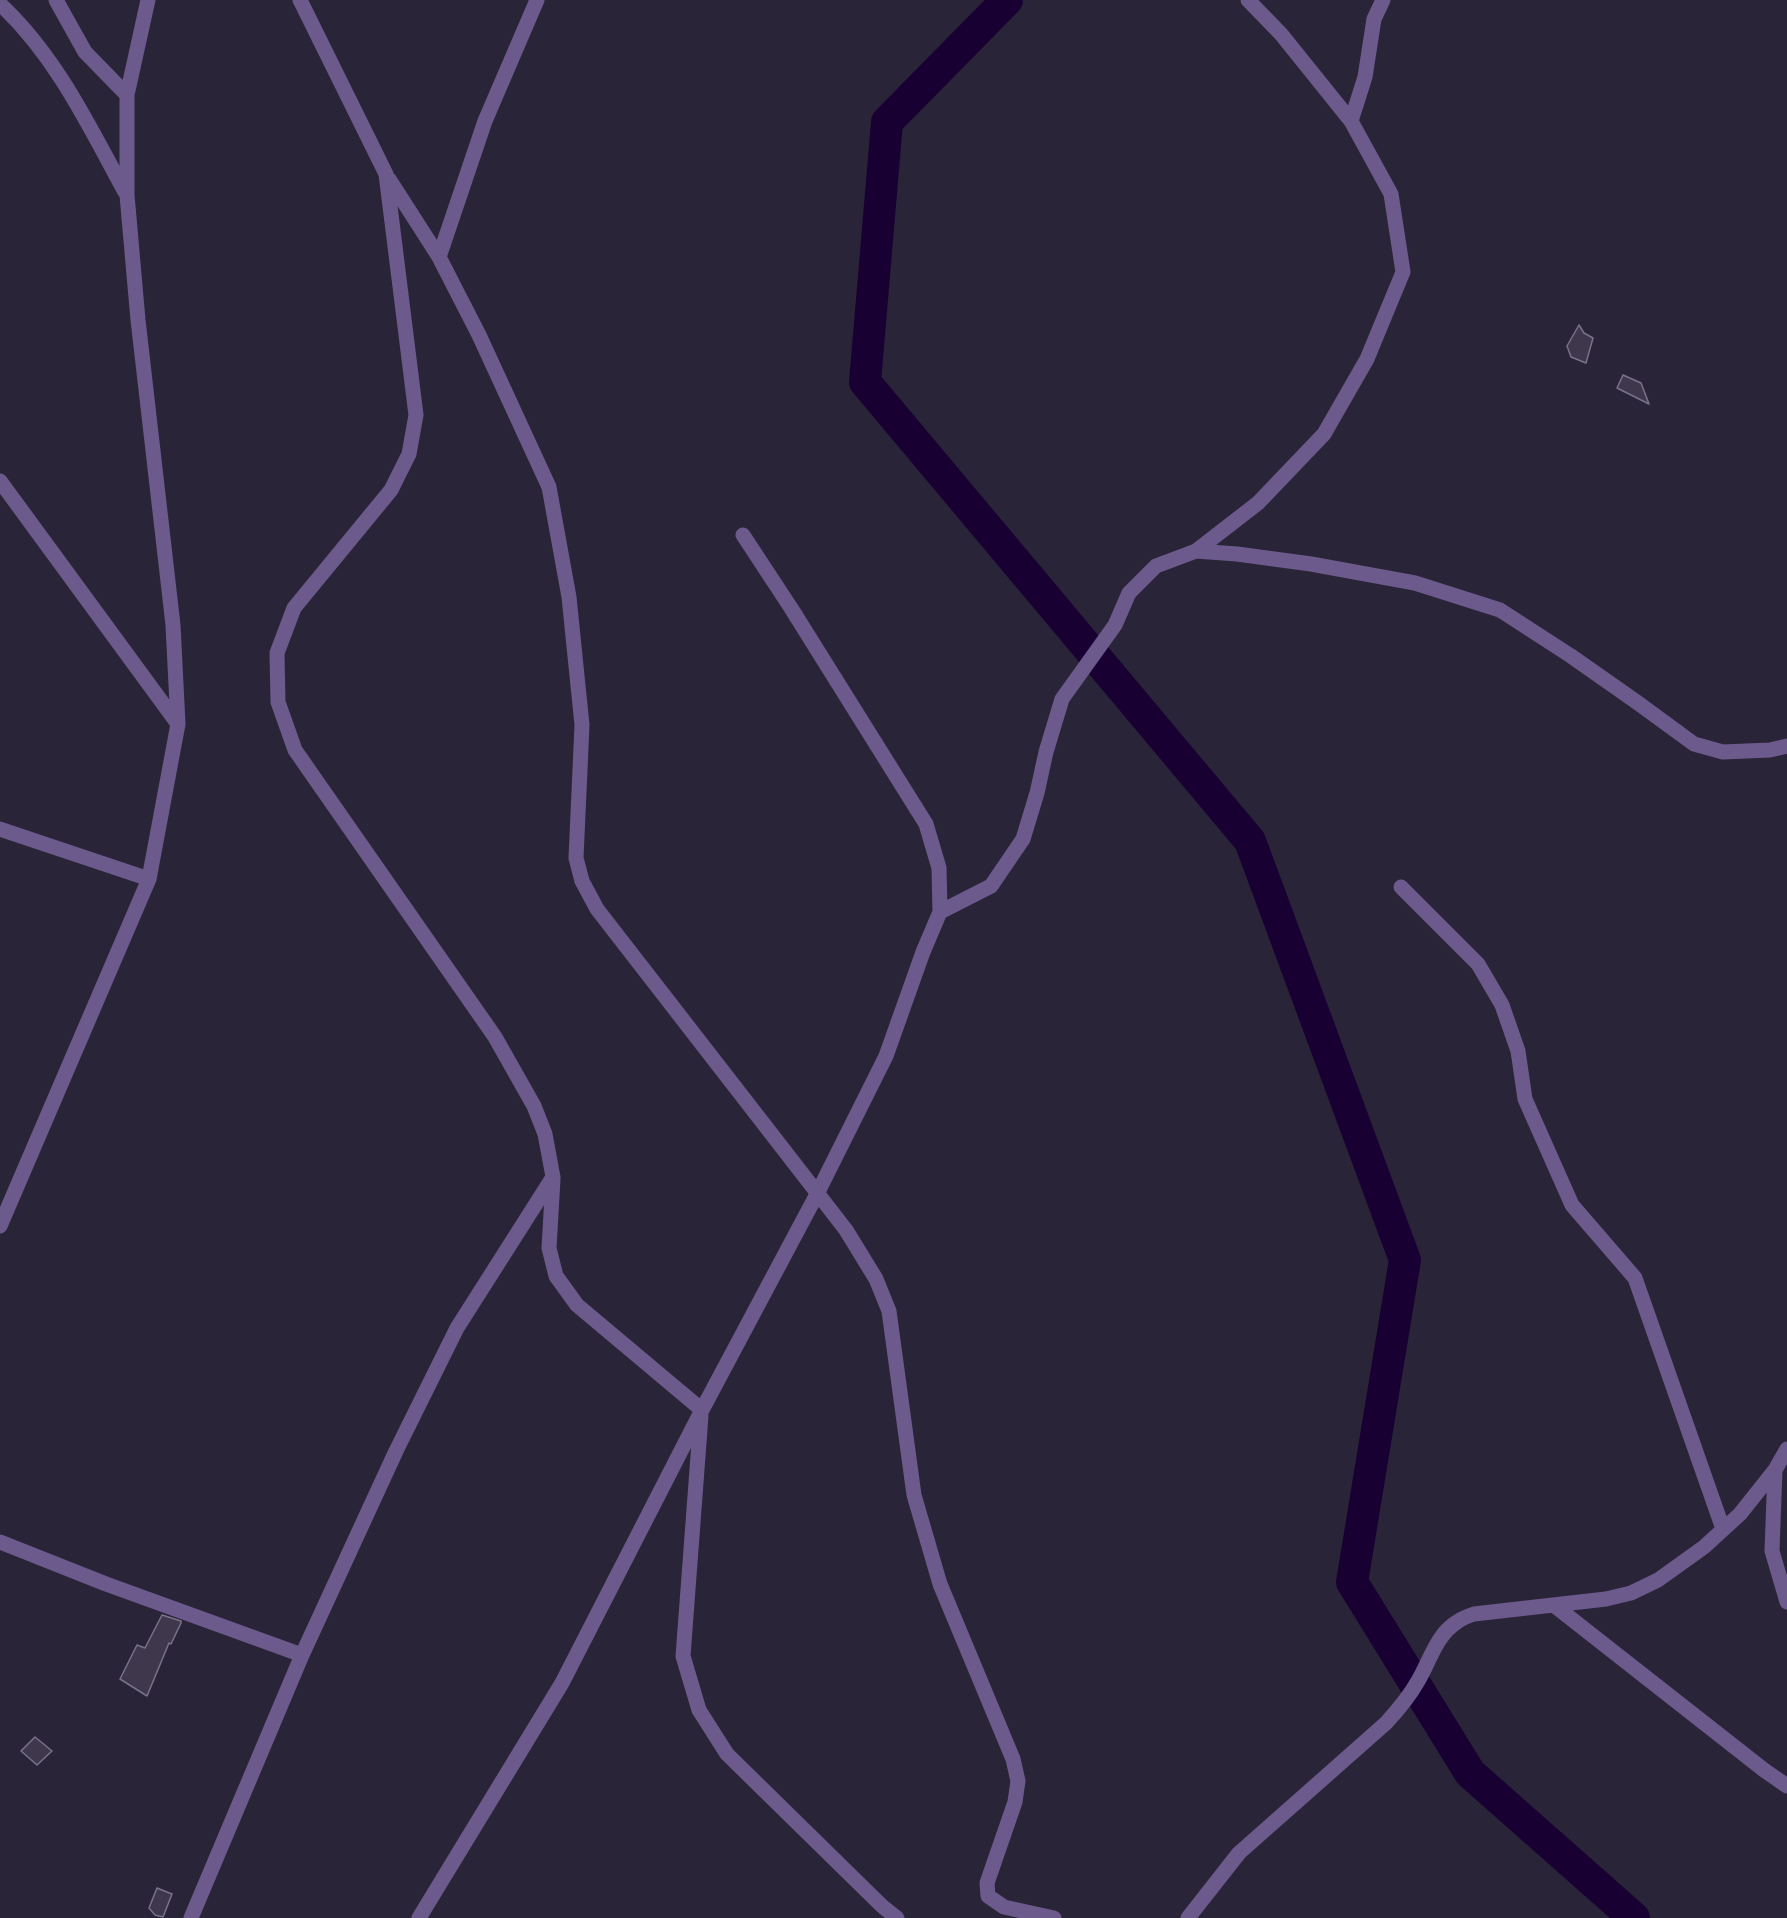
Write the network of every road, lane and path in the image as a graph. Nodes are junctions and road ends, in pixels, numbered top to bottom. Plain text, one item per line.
1 (56, 0) edge
2 (148, 0) edge
3 (300, 0) edge
4 (537, 0) edge
5 (1248, 0) edge
6 (1383, 0) edge
7 (0, 4) edge
8 (127, 95) junction
9 (1351, 121) junction
10 (386, 174) junction
11 (127, 195) junction
12 (440, 257) junction
13 (0, 481) edge
14 (743, 535) dead end
15 (1196, 551) junction
16 (178, 724) junction
17 (1787, 746) edge
18 (0, 829) edge
19 (149, 879) junction
20 (1401, 888) dead end
21 (940, 912) junction
22 (553, 1178) junction
23 (817, 1194) junction
24 (0, 1226) edge
25 (702, 1410) junction
26 (1787, 1449) edge
27 (1775, 1470) junction
28 (1723, 1529) junction
29 (0, 1542) edge
30 (1787, 1602) edge
31 (1555, 1606) junction
32 (302, 1655) junction
33 (1787, 1786) edge
34 (191, 1918) edge
35 (419, 1918) edge
36 (897, 1918) edge
37 (1054, 1918) edge
38 (1188, 1918) edge

1 - 8 street
2 - 8 street
3 - 10 street
4 - 12 street
5 - 9 street
6 - 9 street
7 - 11 street
8 - 11 street
9 - 15 street
10 - 12 street
10 - 22 street
11 - 16 street
12 - 23 street
13 - 16 street
14 - 21 street
15 - 17 street
15 - 21 street
16 - 19 street
18 - 19 street
19 - 24 street
20 - 28 street
21 - 23 street
22 - 25 street
22 - 32 street
23 - 25 street
23 - 37 street
25 - 35 street
25 - 36 street
26 - 27 street
27 - 28 street
27 - 30 street
28 - 31 street
29 - 32 street
31 - 33 street
31 - 38 street
32 - 34 street

